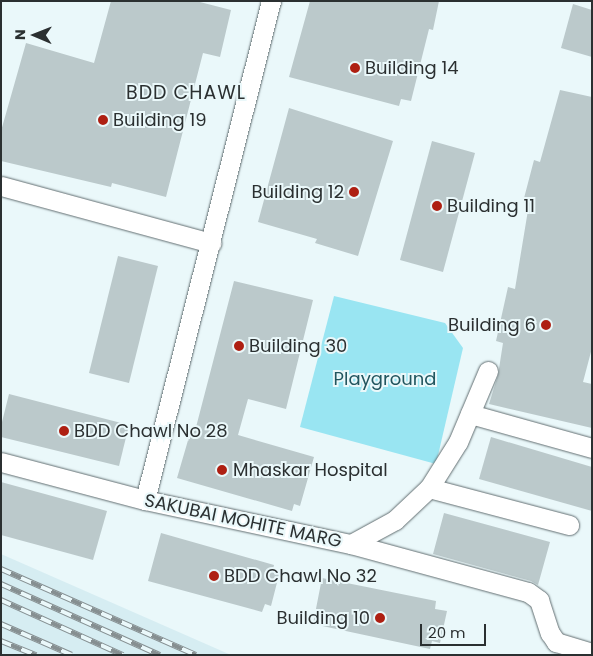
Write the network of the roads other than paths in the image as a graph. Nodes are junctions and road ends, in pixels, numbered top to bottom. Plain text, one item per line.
1 (270, 1) edge
2 (1, 186) edge
3 (211, 243) junction
4 (488, 372) dead end
5 (470, 414) junction
6 (592, 448) edge
7 (1, 462) edge
8 (429, 488) junction
9 (145, 500) junction
10 (569, 525) dead end
11 (351, 544) junction
12 (592, 654) edge

1 - 3 street
2 - 3 street
3 - 9 street
4 - 5 street, SAKUBAI MOHITE MARG
5 - 6 street
5 - 8 street, SAKUBAI MOHITE MARG
7 - 9 street, SAKUBAI MOHITE MARG
8 - 10 street
8 - 11 street, SAKUBAI MOHITE MARG
9 - 11 street, SAKUBAI MOHITE MARG
11 - 12 street

